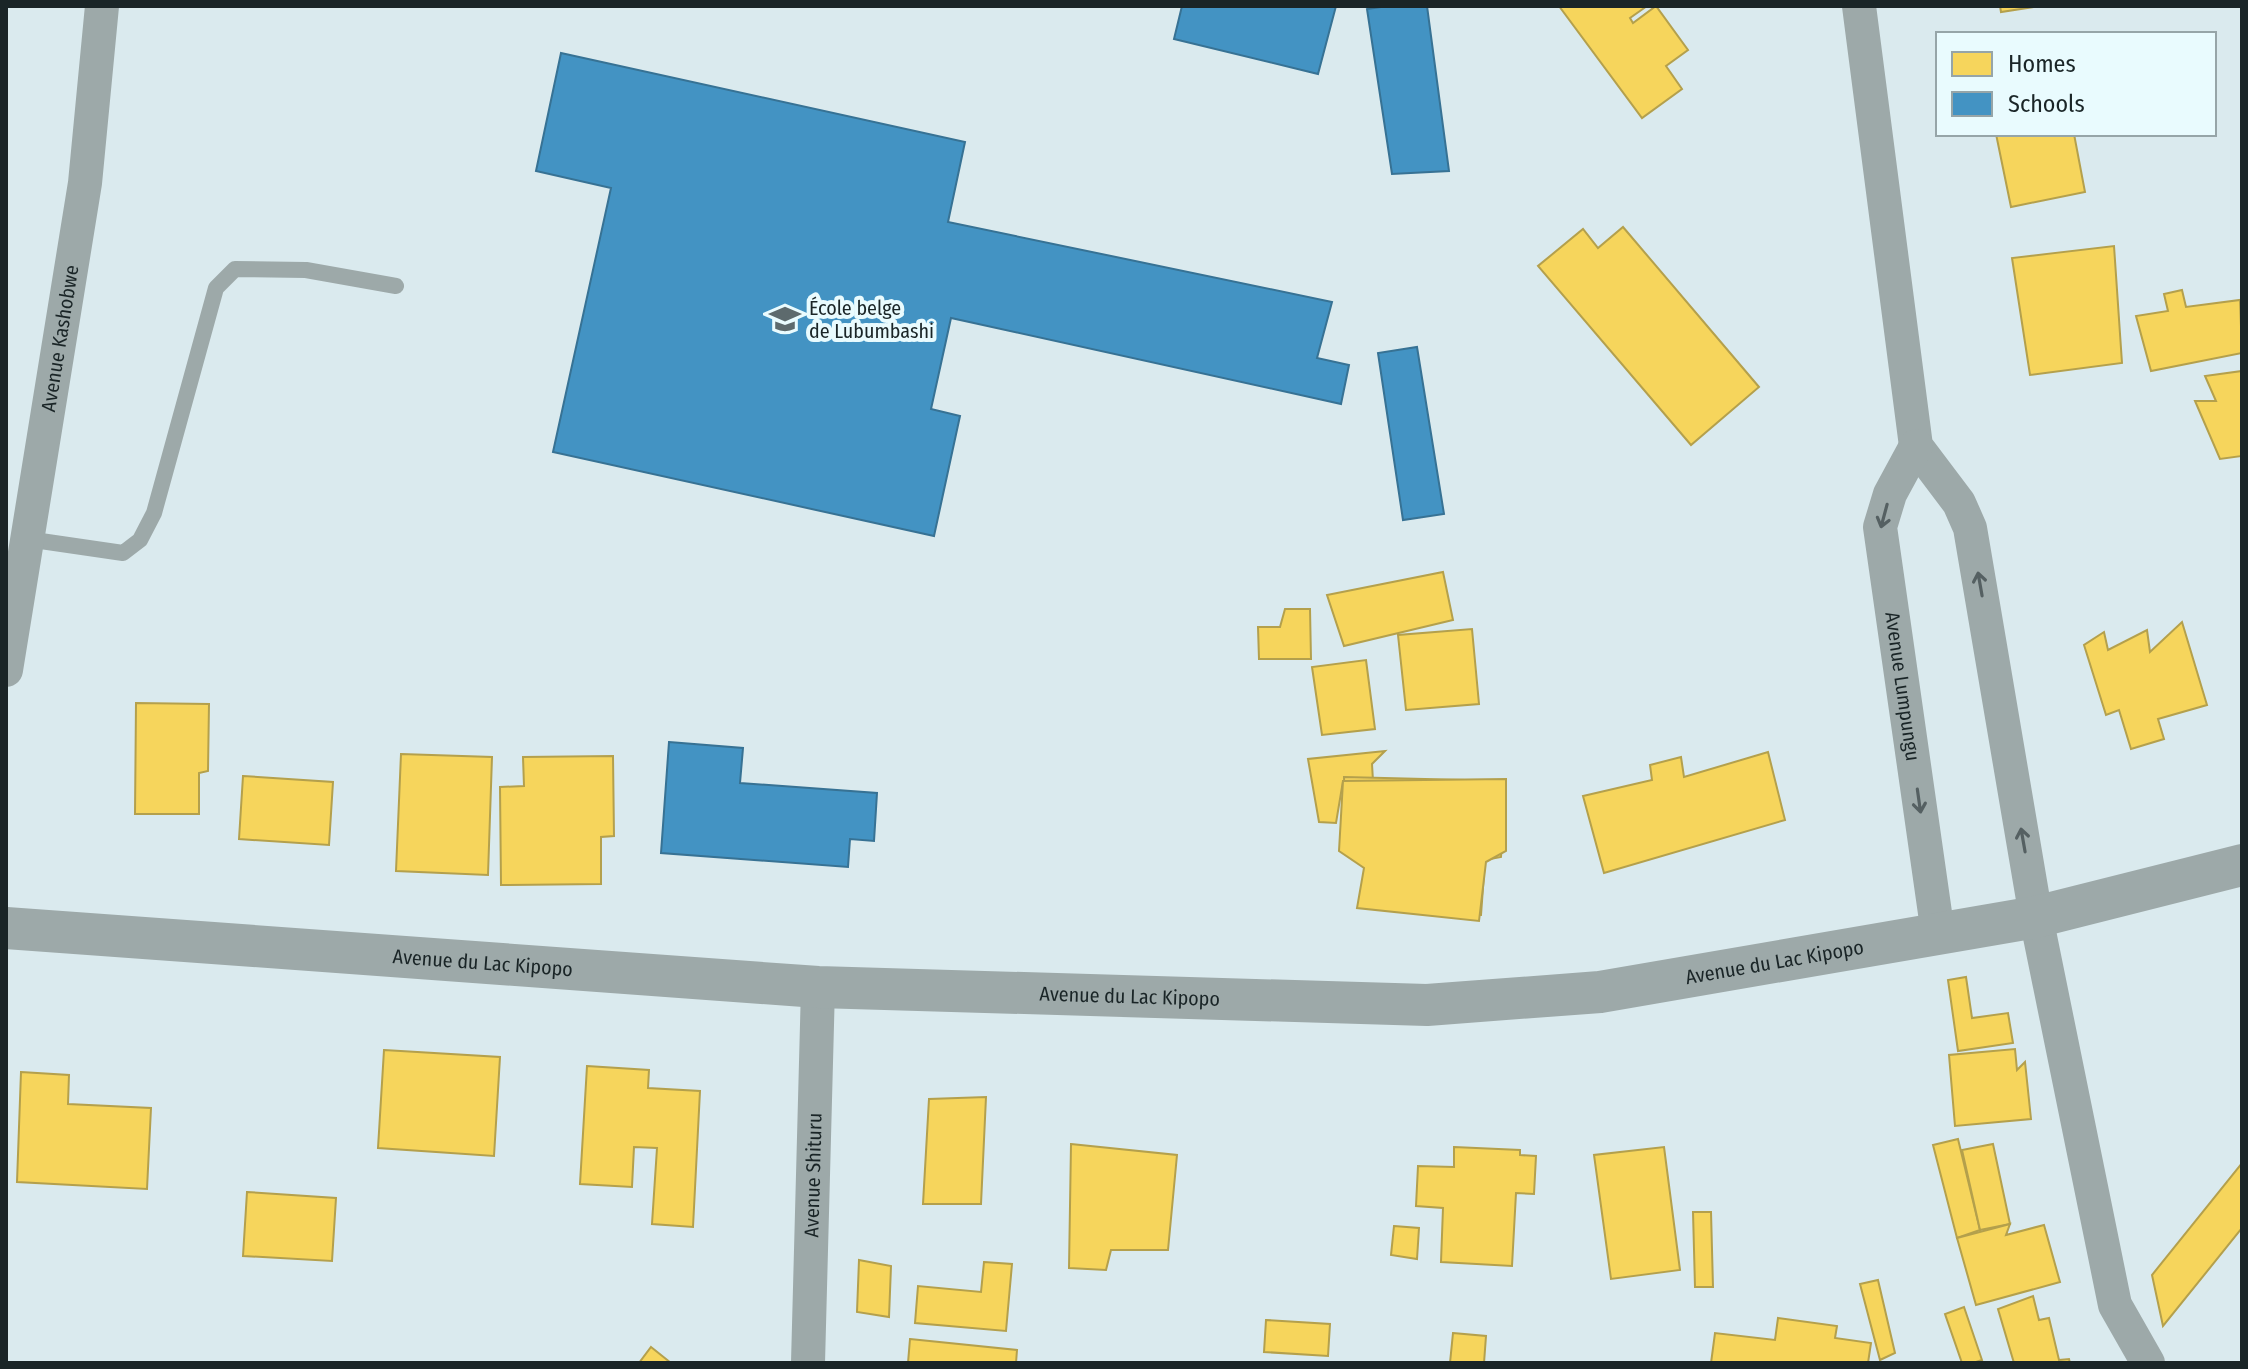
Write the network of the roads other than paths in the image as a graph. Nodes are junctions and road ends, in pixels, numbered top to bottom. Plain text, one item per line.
1 (102, 6) edge
2 (1859, 6) edge
3 (396, 286) dead end
4 (1916, 446) junction
5 (27, 539) junction
6 (6, 670) edge
7 (2242, 865) edge
8 (2036, 917) junction
9 (6, 928) edge
10 (1938, 934) junction
11 (818, 987) junction
12 (808, 1363) edge
13 (2148, 1363) edge

1 - 5 street, Avenue Kashobwe
2 - 4 street
3 - 5 lane
8 -> 4 street
4 -> 10 street, Avenue Lumpungu
5 - 6 street, Avenue Kashobwe
7 - 8 street, Avenue du Lac Kipopo
8 - 10 street, Avenue du Lac Kipopo
8 - 13 street
9 - 11 street, Avenue du Lac Kipopo
10 - 11 street, Avenue du Lac Kipopo
11 - 12 street, Avenue Shituru

